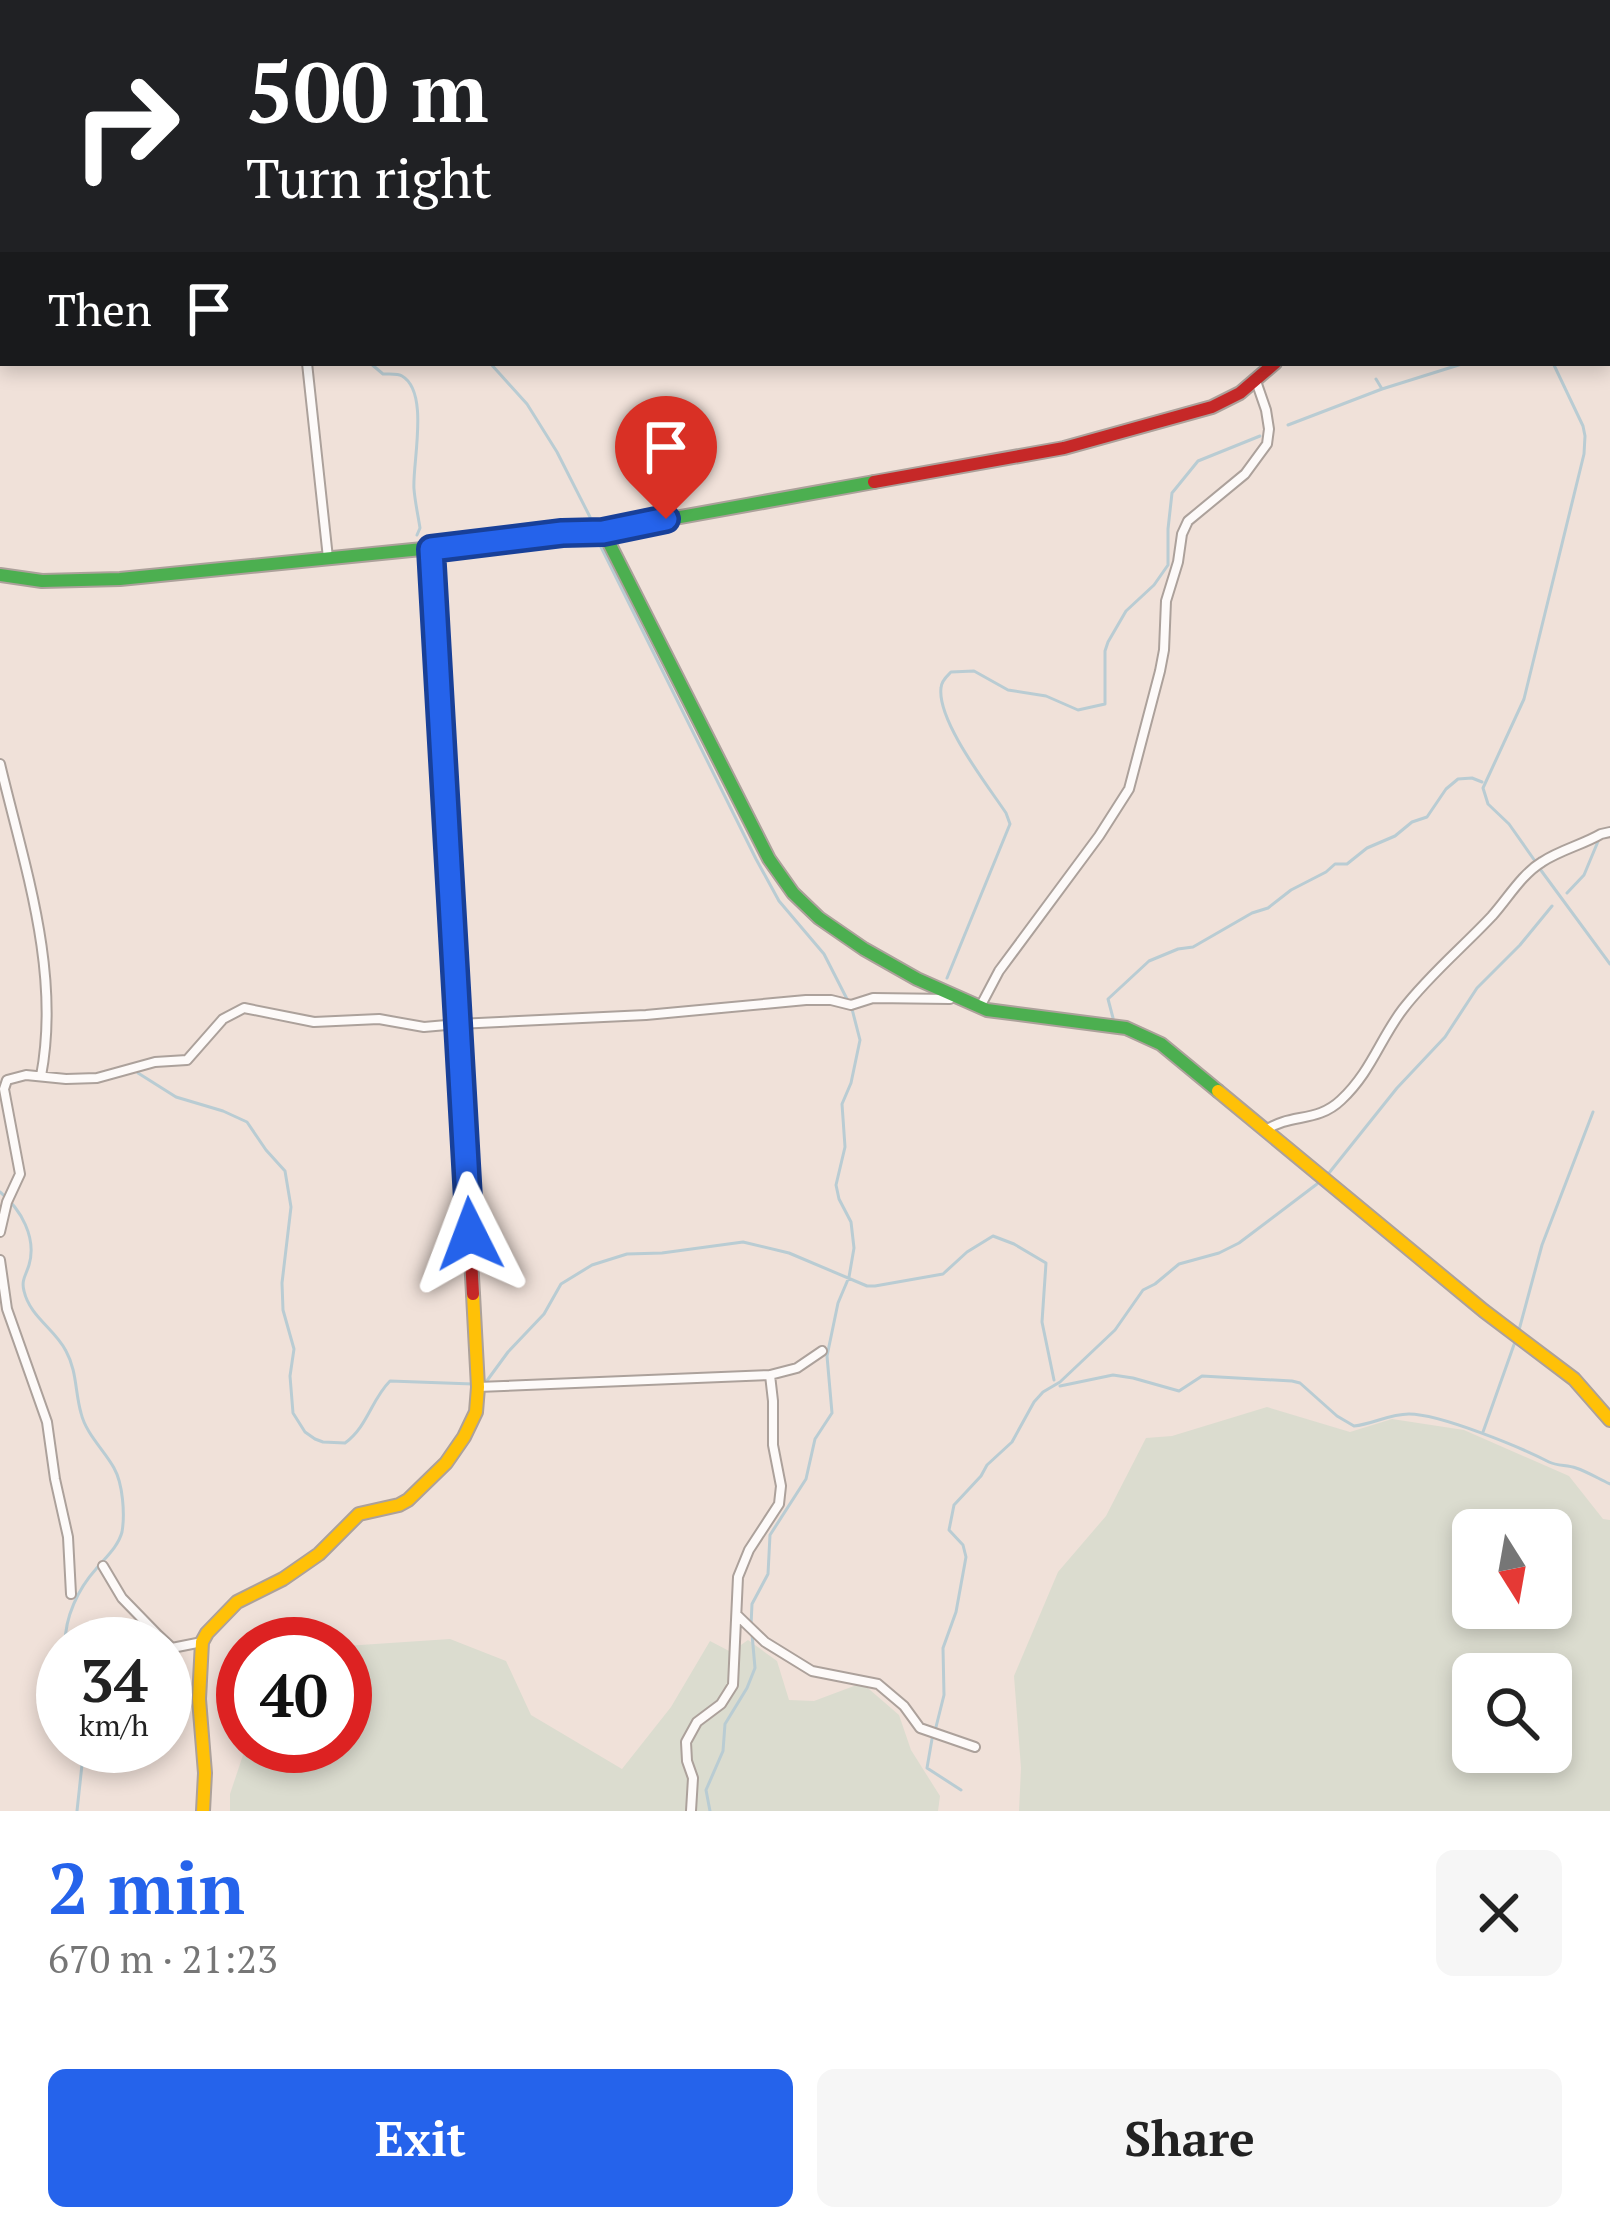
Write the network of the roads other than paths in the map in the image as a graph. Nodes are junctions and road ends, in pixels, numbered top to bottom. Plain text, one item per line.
1 (307, 366) edge
2 (1272, 366) edge
3 (1256, 380) junction
4 (603, 532) junction
5 (431, 549) junction
6 (328, 558) junction
7 (0, 575) edge
8 (0, 764) edge
9 (1610, 832) edge
10 (957, 999) junction
11 (980, 1008) junction
12 (458, 1024) junction
13 (41, 1076) junction
14 (1265, 1130) junction
15 (0, 1232) edge
16 (0, 1260) edge
17 (822, 1352) dead end
18 (770, 1375) junction
19 (478, 1387) junction
20 (1610, 1420) edge
21 (103, 1565) dead end
22 (70, 1594) dead end
23 (735, 1612) junction
24 (140, 1617) edge
25 (202, 1642) junction
26 (192, 1644) edge
27 (975, 1747) dead end
28 (203, 1811) edge
29 (691, 1811) edge

1 - 6 street
2 - 3 main road
3 - 4 main road
3 - 11 street
4 - 5 main road
4 - 10 main road
5 - 6 main road
5 - 12 main road
6 - 7 main road
8 - 13 street
9 - 14 street
10 - 11 main road
10 - 12 street
11 - 14 main road
12 - 13 street
12 - 19 main road
13 - 15 street
14 - 20 main road
16 - 22 street
17 - 18 street
18 - 19 street
18 - 23 street
19 - 25 main road
21 - 24 street
23 - 27 street
23 - 29 street
25 - 26 street
25 - 28 main road

